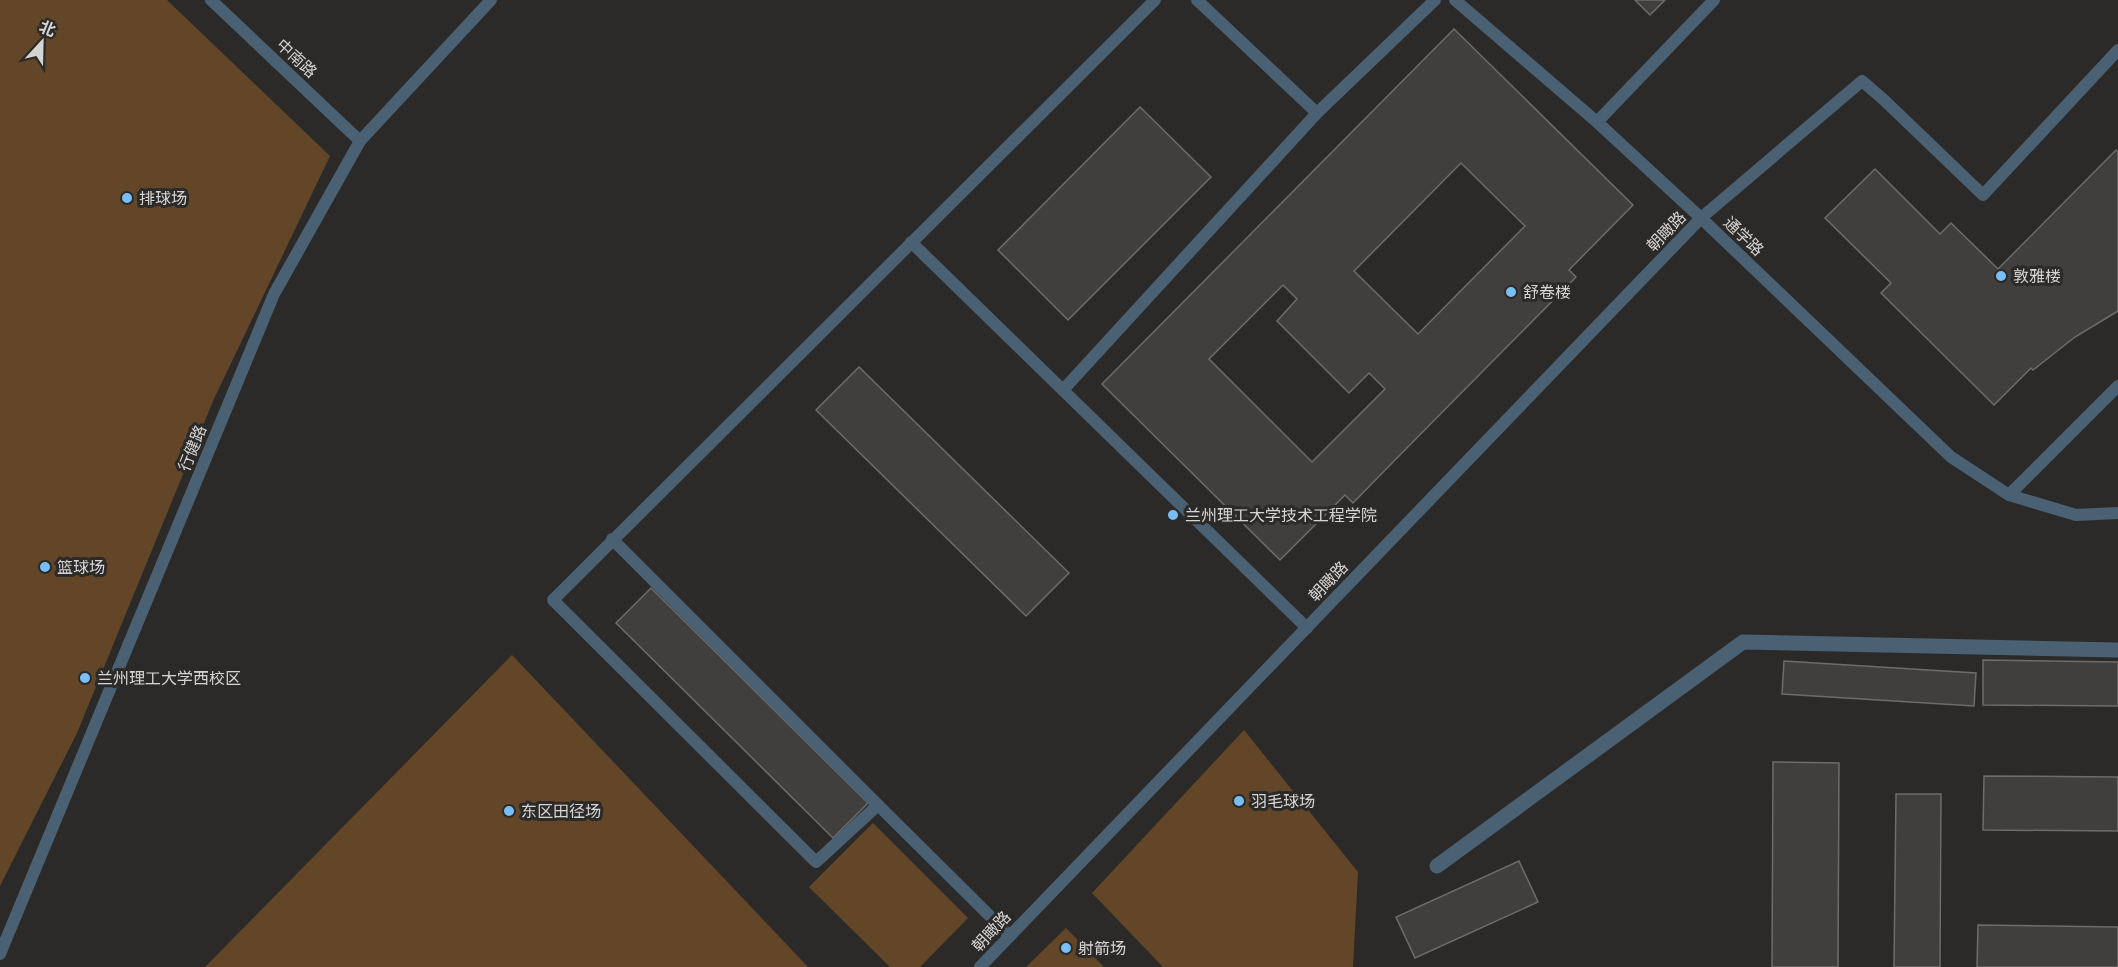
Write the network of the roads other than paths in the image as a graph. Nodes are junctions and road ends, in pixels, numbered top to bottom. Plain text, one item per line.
1 (211, 0) edge
2 (491, 0) edge
3 (1155, 0) edge
4 (1197, 0) edge
5 (1435, 0) edge
6 (1455, 0) edge
7 (1714, 0) edge
8 (2118, 50) edge
9 (1317, 113) junction
10 (1597, 122) junction
11 (360, 141) junction
12 (1701, 218) junction
13 (911, 242) junction
14 (2118, 386) edge
15 (1063, 390) junction
16 (2009, 495) junction
17 (2118, 513) edge
18 (612, 539) junction
19 (1307, 628) junction
20 (2118, 650) edge
21 (878, 805) junction
22 (1437, 866) dead end
23 (1009, 935) junction
24 (0, 954) edge
25 (980, 967) edge

1 - 11 lane, 中南路
2 - 11 lane, 行健路
3 - 13 lane
4 - 9 lane
5 - 9 lane
6 - 10 lane, 通学路
7 - 10 lane
8 - 12 lane, 朝瞰路
9 - 15 lane
10 - 12 lane, 通学路
11 - 24 lane, 行健路
12 - 16 lane, 通学路
12 - 19 lane, 朝瞰路
13 - 15 lane
13 - 18 lane
14 - 16 lane
15 - 19 lane
16 - 17 lane, 通学路
18 - 21 lane
18 - 21 lane
19 - 23 lane, 朝瞰路
20 - 22 street
21 - 23 lane
23 - 25 lane, 朝瞰路

